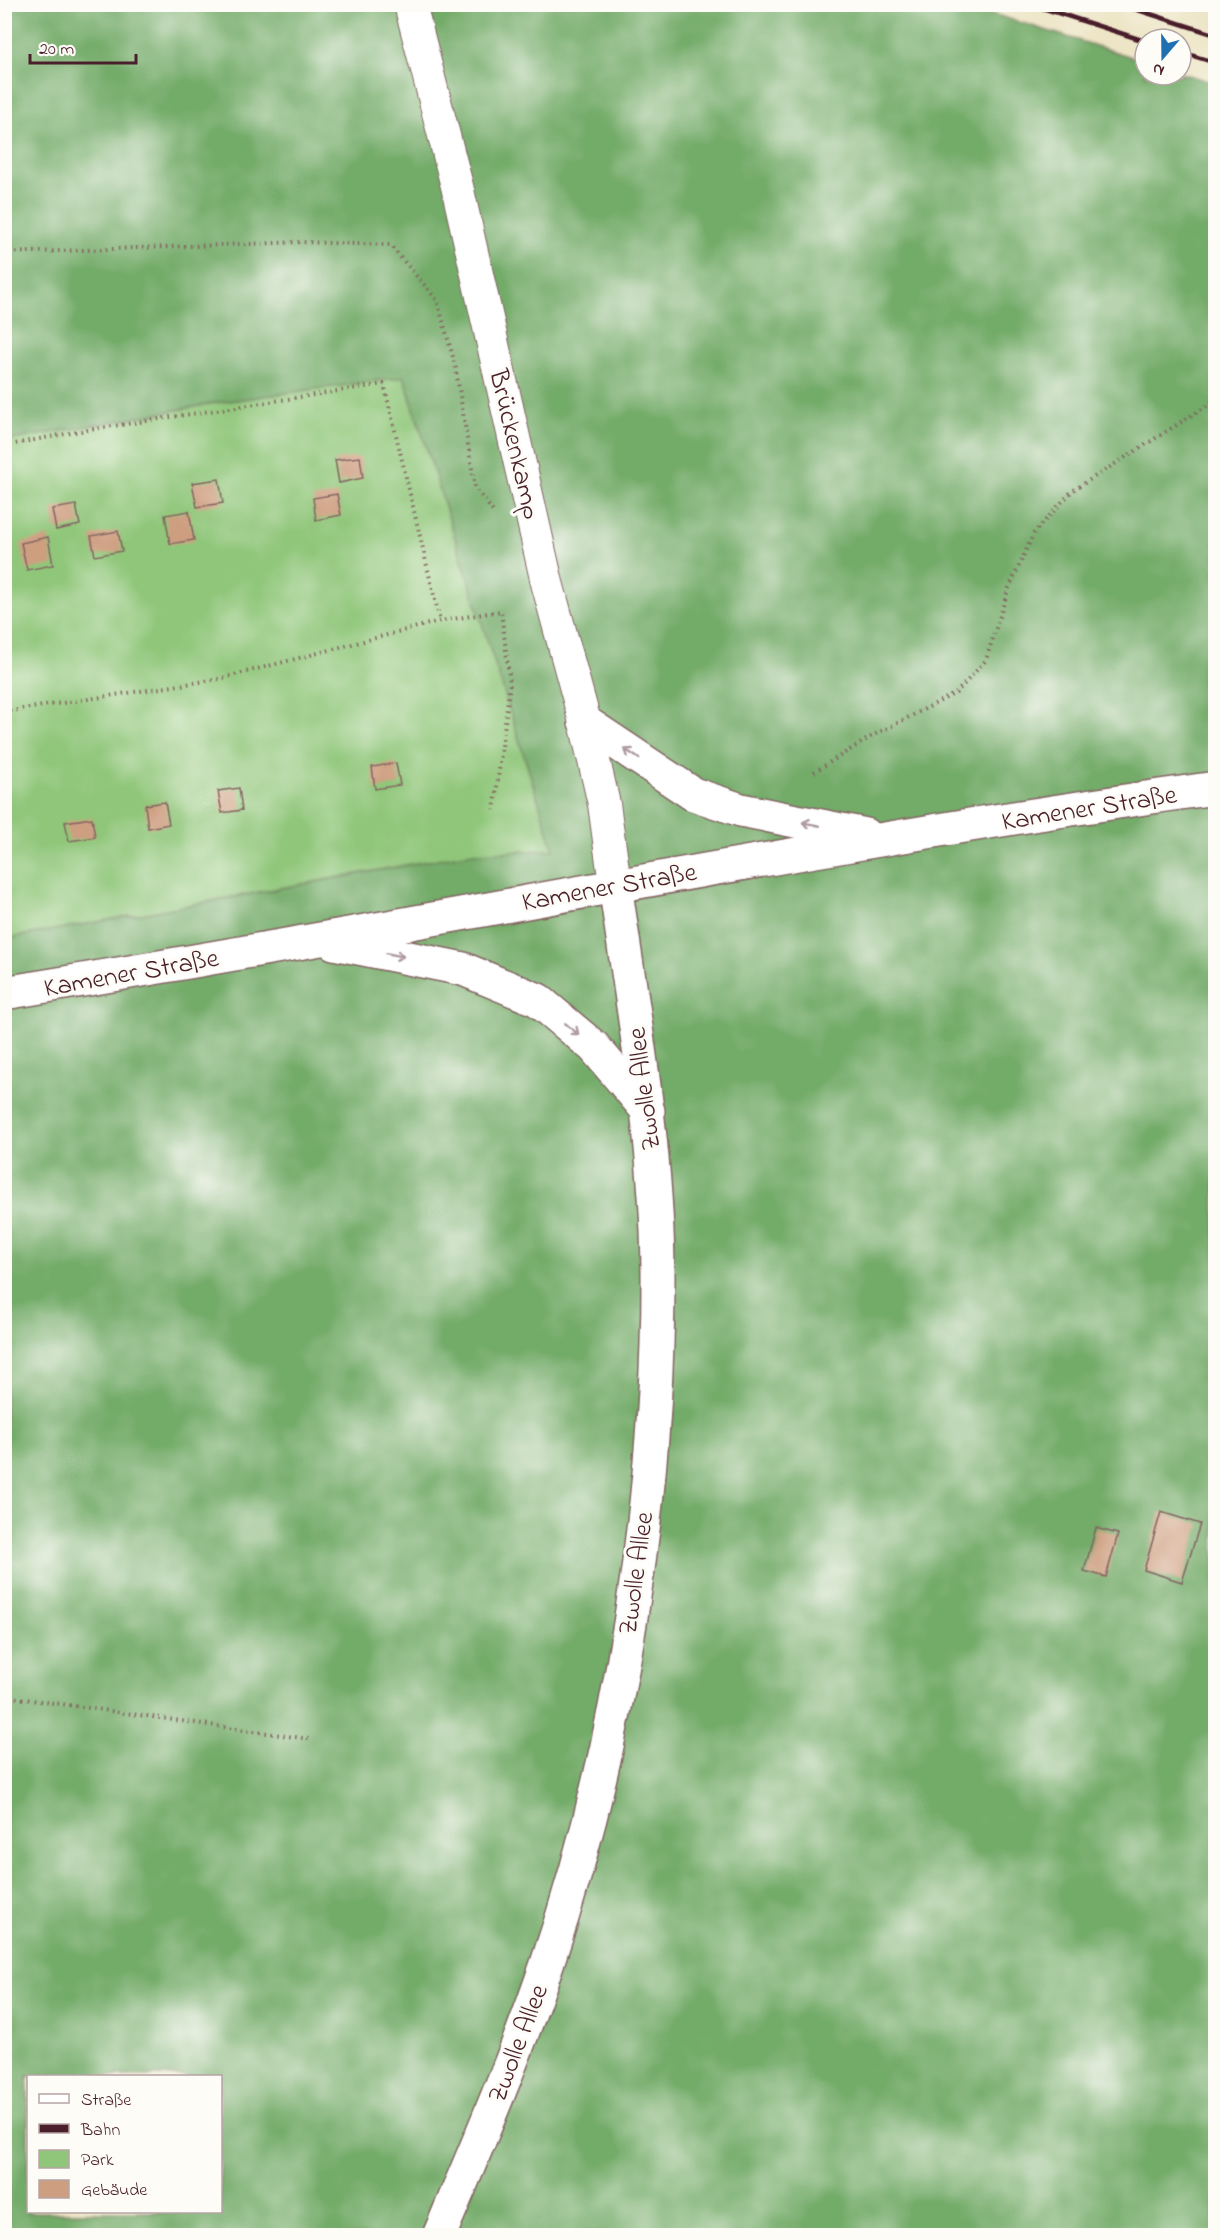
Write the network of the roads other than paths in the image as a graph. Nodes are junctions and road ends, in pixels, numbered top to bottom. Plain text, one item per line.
1 (410, 4) edge
2 (585, 722) junction
3 (1215, 788) edge
4 (889, 839) junction
5 (615, 884) junction
6 (317, 940) junction
7 (4, 993) edge
8 (648, 1111) junction
9 (439, 2235) edge

1 - 2 street, Brückenkamp
4 -> 2 main road
2 - 5 street, Brückenkamp
3 - 4 main road, Kamener Straße
4 - 5 main road, Kamener Straße
5 - 6 main road, Kamener Straße
5 - 8 main road, Zwolle Allee
6 - 7 main road, Kamener Straße
6 -> 8 main road
8 - 9 main road, Zwolle Allee

